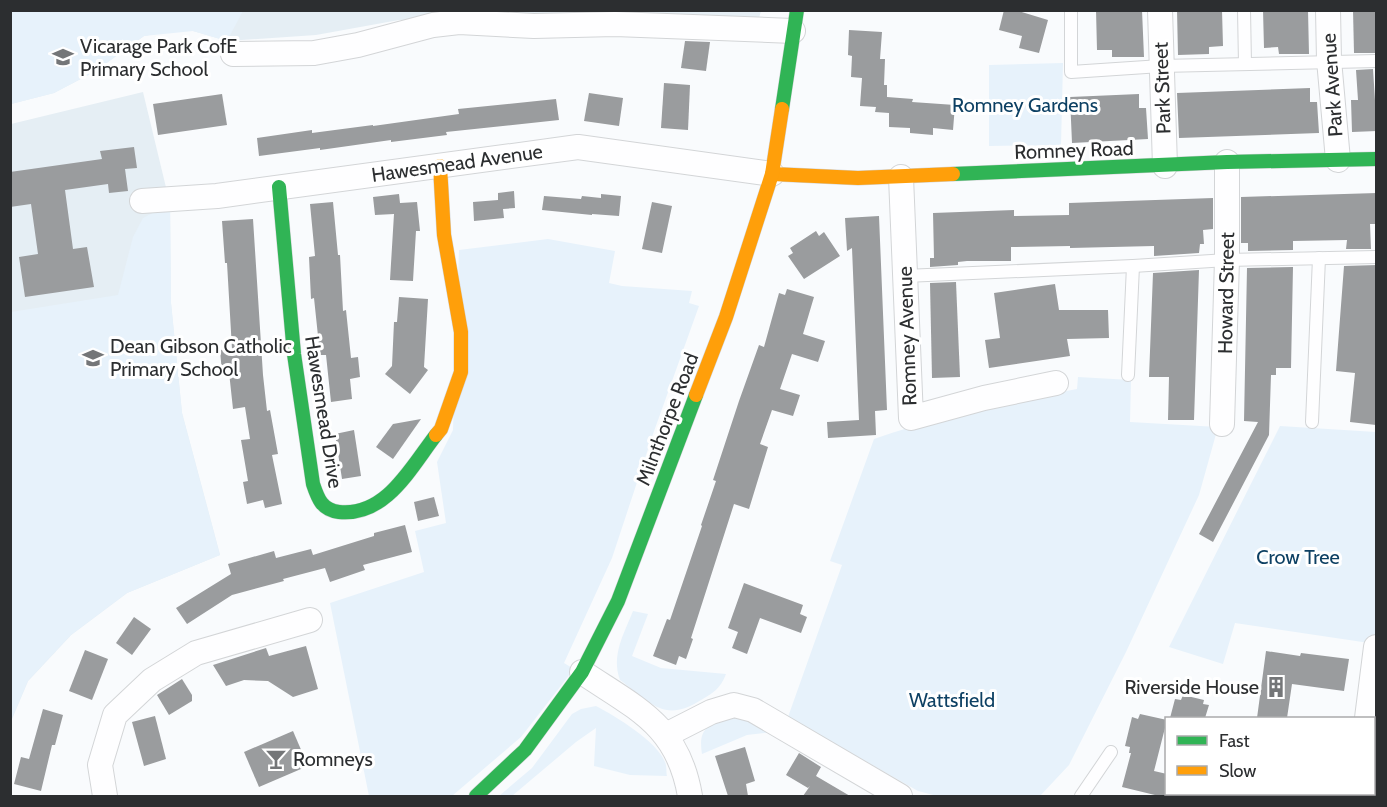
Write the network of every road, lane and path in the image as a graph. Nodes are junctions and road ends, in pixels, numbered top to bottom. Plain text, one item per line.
1 (1071, 10) edge
2 (1160, 10) edge
3 (1244, 10) edge
4 (1328, 10) edge
5 (795, 21) edge
6 (233, 54) dead end
7 (1329, 60) junction
8 (1377, 61) edge
9 (1245, 64) junction
10 (1161, 66) junction
11 (1377, 159) edge
12 (1338, 160) junction
13 (1227, 162) junction
14 (440, 166) junction
15 (1165, 166) junction
16 (772, 174) junction
17 (901, 177) junction
18 (279, 187) junction
19 (142, 201) dead end
20 (1377, 257) edge
21 (1319, 258) junction
22 (1227, 260) junction
23 (1133, 266) junction
24 (905, 276) junction
25 (1128, 375) dead end
26 (1056, 383) dead end
27 (1312, 422) dead end
28 (1222, 424) dead end
29 (310, 620) dead end
30 (1377, 647) edge
31 (582, 672) junction
32 (1367, 717) edge
33 (666, 735) junction
34 (1111, 752) dead end
35 (105, 796) edge
36 (476, 796) edge
37 (690, 796) edge
38 (900, 796) edge
39 (1081, 796) edge

1 - 10 lane
2 - 10 street, Park Street
3 - 9 lane
4 - 7 street, Park Avenue
5 - 6 street
5 - 16 main road, Milnthorpe Road
7 - 8 lane
7 - 9 lane
7 - 12 street, Park Avenue
9 - 10 lane
10 - 15 street, Park Street
11 - 12 main road, Romney Road
12 - 13 main road, Romney Road
13 - 15 main road, Romney Road
13 - 22 street, Howard Street
14 - 16 street, Hawesmead Avenue
14 - 18 street, Hawesmead Avenue
14 - 18 main road, Hawesmead Drive
15 - 17 main road, Romney Road
16 - 17 main road, Romney Road
16 - 31 main road, Milnthorpe Road
17 - 24 street, Romney Avenue
18 - 19 street, Hawesmead Avenue
20 - 21 lane
21 - 22 lane
21 - 27 lane
22 - 23 lane
22 - 28 street, Howard Street
23 - 24 lane
23 - 25 lane
24 - 26 street, Romney Avenue
29 - 35 street
30 - 32 street
31 - 33 street
31 - 36 main road, Milnthorpe Road
33 - 37 street
33 - 38 street
34 - 39 lane

